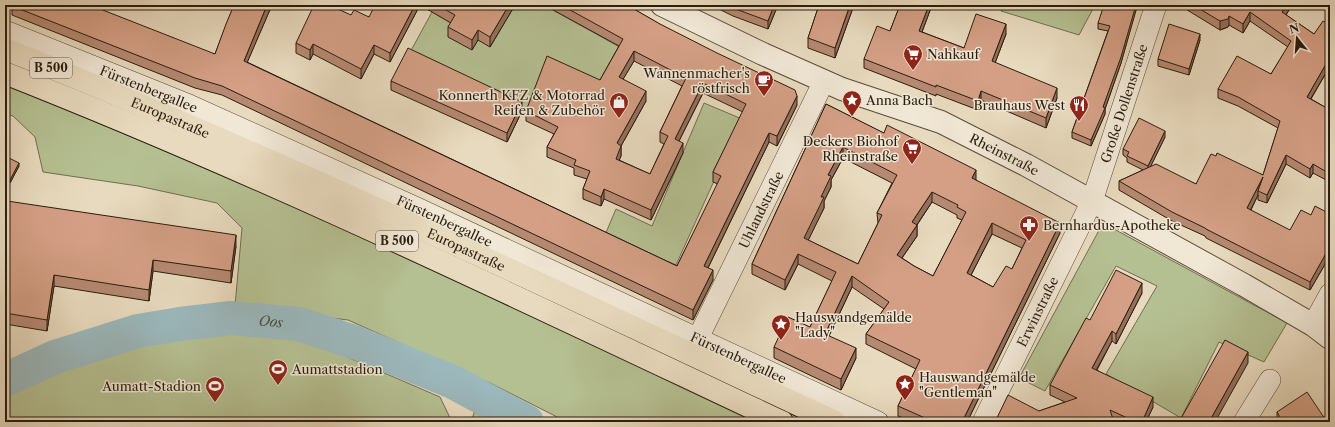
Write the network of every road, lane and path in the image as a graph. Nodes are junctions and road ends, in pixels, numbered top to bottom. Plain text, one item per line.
1 (662, 5) edge
2 (1156, 5) edge
3 (5, 31) edge
4 (5, 49) edge
5 (5, 73) edge
6 (824, 81) junction
7 (1092, 201) junction
8 (1330, 294) edge
9 (1322, 332) edge
10 (698, 338) junction
11 (1270, 380) dead end
12 (782, 422) edge
13 (835, 422) edge
14 (878, 422) edge
15 (983, 422) edge
16 (1244, 422) edge

1 - 6 street, Rheinstraße
2 - 7 street, Große Dollenstraße
3 - 10 street, Fürstenbergallee
4 - 13 main road, Europastraße / B 500
5 - 12 main road, Europastraße / B 500
6 - 7 street, Rheinstraße
6 - 10 street, Uhlandstraße
7 - 9 street, Rheinstraße
7 - 15 street, Erwinstraße
8 - 9 street
10 - 14 street, Fürstenbergallee
11 - 16 street

